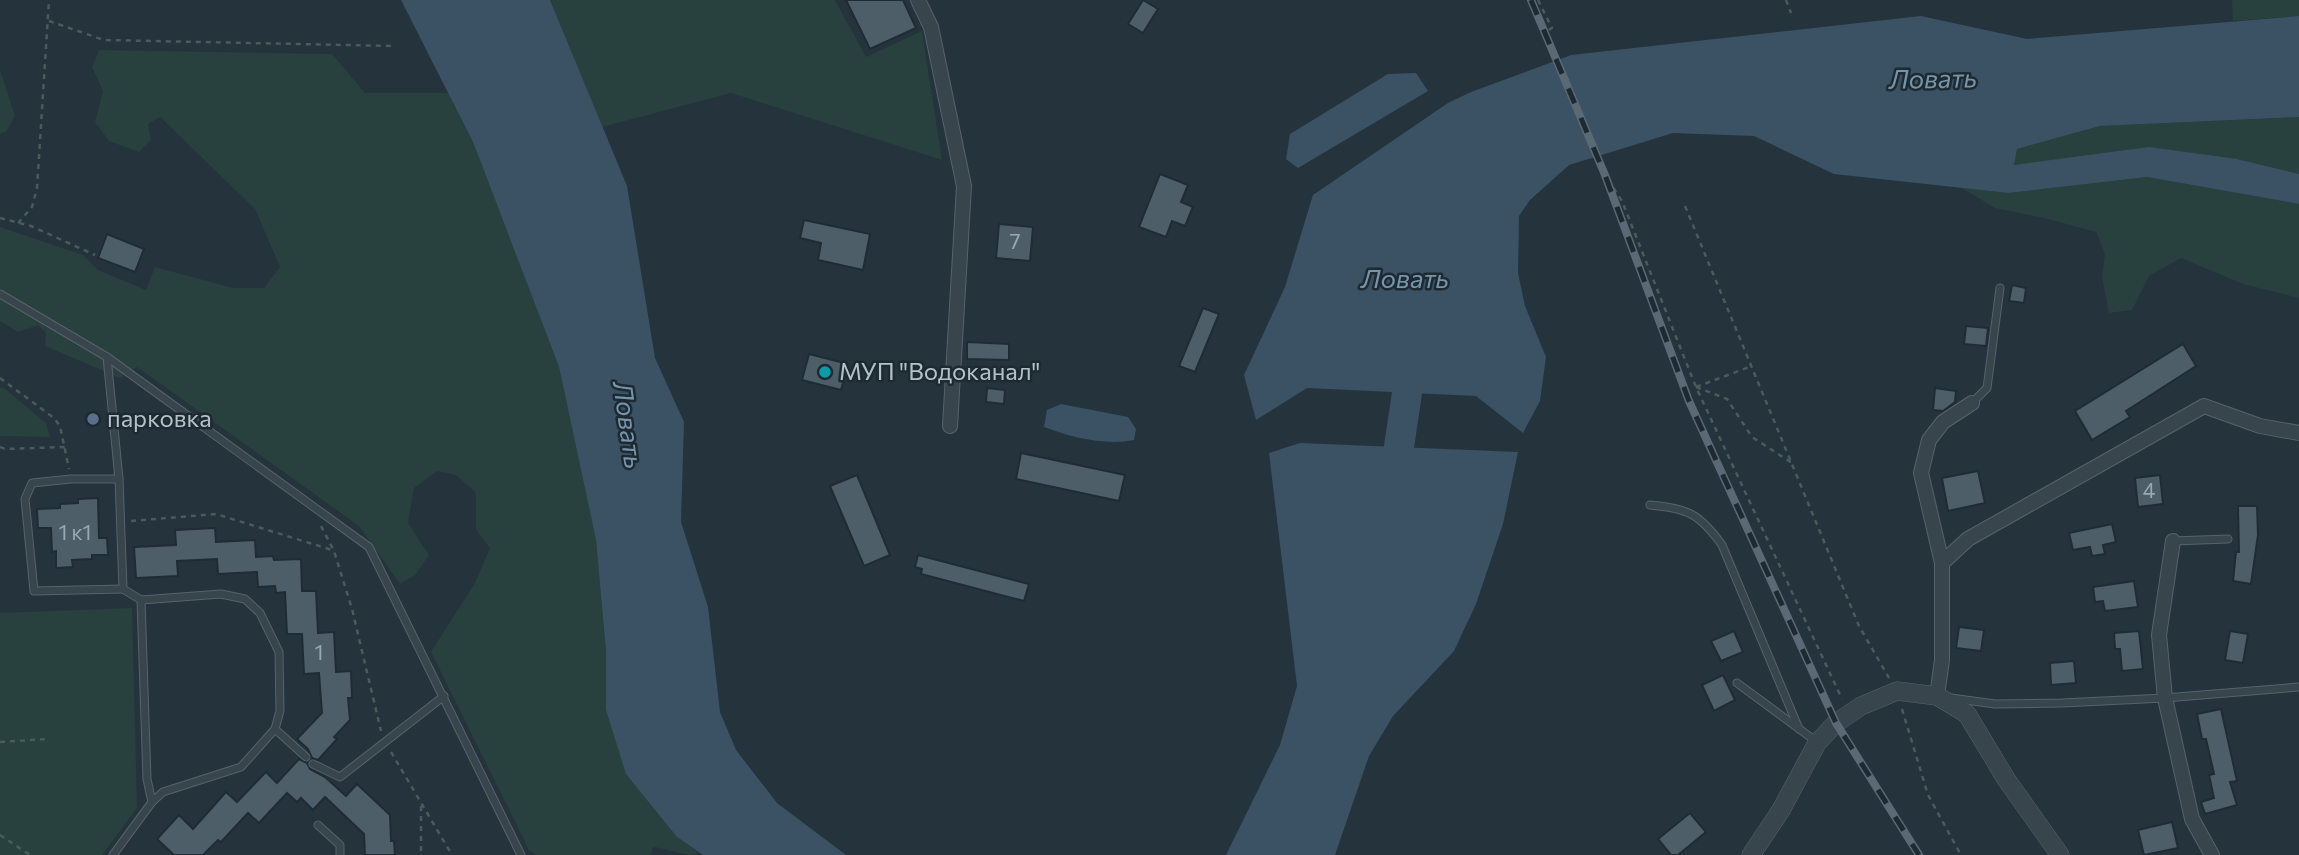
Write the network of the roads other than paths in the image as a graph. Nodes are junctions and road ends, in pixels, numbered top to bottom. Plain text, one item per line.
1 (918, 0) edge
2 (2000, 288) dead end
3 (0, 294) edge
4 (107, 357) junction
5 (1972, 403) joint
6 (950, 426) dead end
7 (2299, 433) edge
8 (119, 479) junction
9 (1650, 505) dead end
10 (2228, 539) dead end
11 (2173, 541) joint
12 (1942, 563) junction
13 (123, 589) junction
14 (141, 600) junction
15 (1737, 683) dead end
16 (2299, 687) edge
17 (444, 695) junction
18 (1937, 696) junction
19 (2165, 698) junction
20 (275, 729) junction
21 (1799, 729) junction
22 (1817, 743) junction
23 (306, 757) dead end
24 (313, 764) dead end
25 (152, 802) junction
26 (318, 825) dead end
27 (113, 855) edge
28 (340, 855) edge
29 (521, 855) edge
30 (1751, 855) edge
31 (2060, 855) edge
32 (2212, 855) edge

1 - 6 street
2 - 5 lane
3 - 4 lane
4 - 8 lane
4 - 17 lane
5 - 12 street
7 - 12 street
8 - 13 lane
8 - 13 lane
9 - 21 lane
10 - 11 lane
11 - 19 street
12 - 18 street
13 - 14 lane
14 - 20 lane
14 - 25 lane
15 - 21 lane
16 - 19 lane
17 - 24 lane
17 - 29 lane
18 - 19 lane
18 - 22 street
18 - 31 street
19 - 32 street
20 - 23 lane
20 - 25 lane
21 - 22 lane
22 - 30 street
25 - 27 lane
26 - 28 lane

